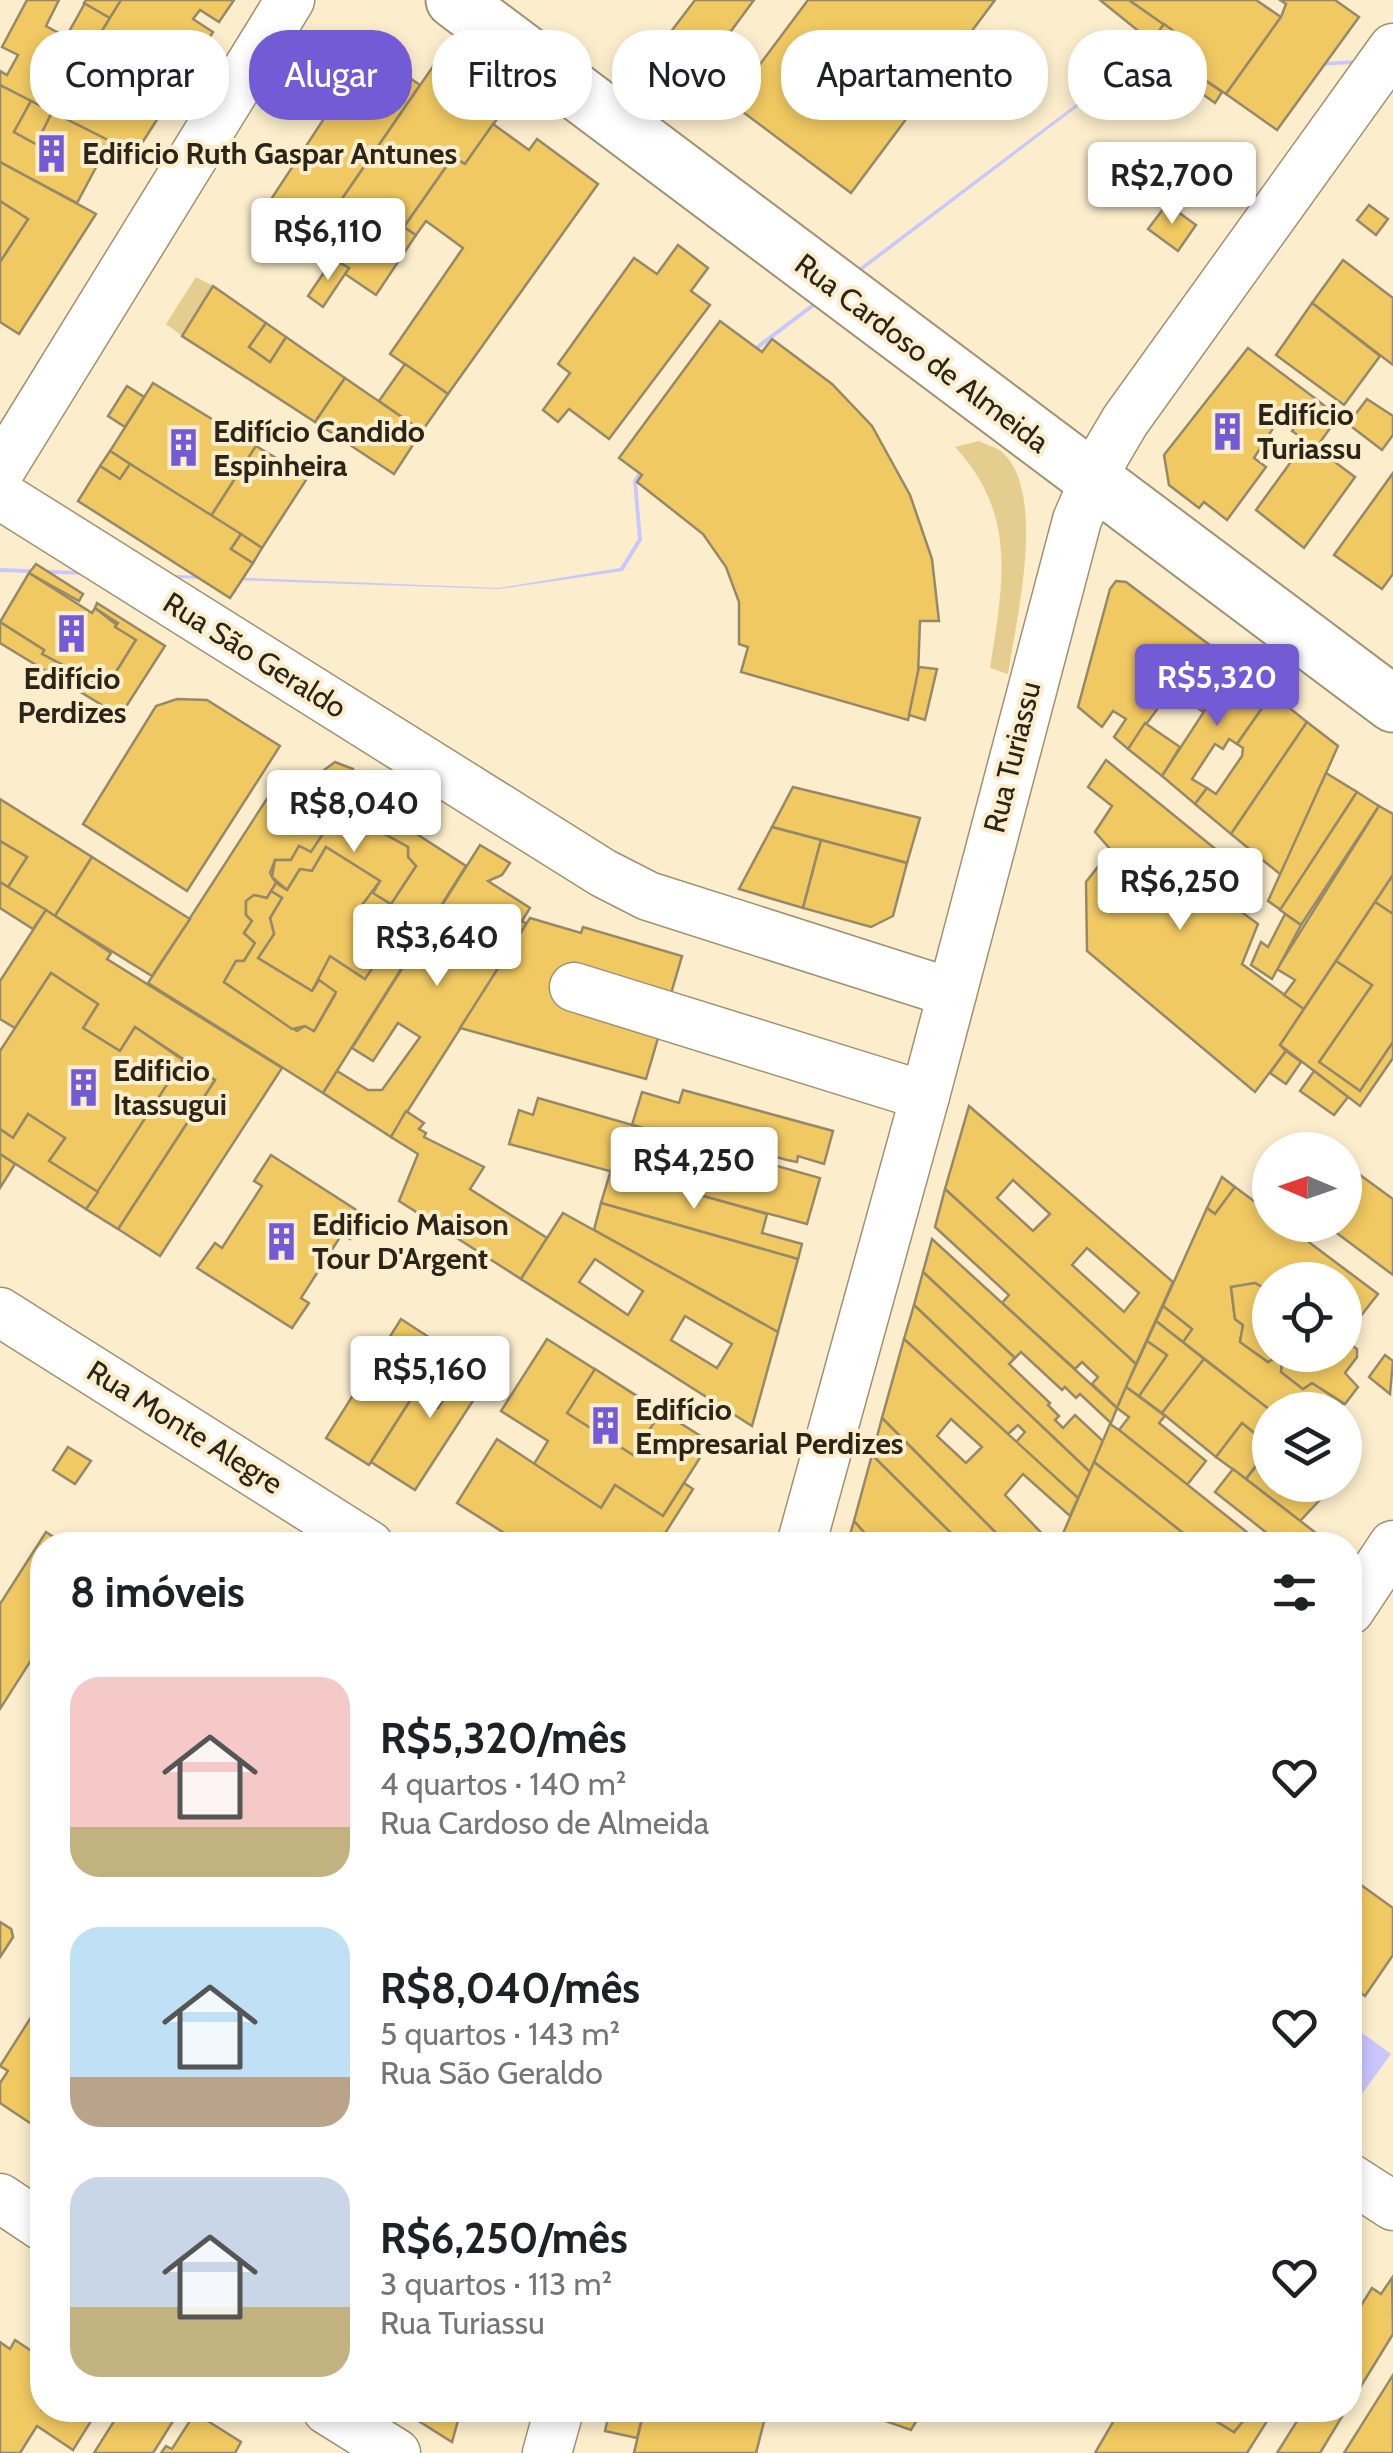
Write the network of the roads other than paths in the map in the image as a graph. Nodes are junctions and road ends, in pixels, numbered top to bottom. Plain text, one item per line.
1 (290, 0) edge
2 (454, 0) edge
3 (1393, 48) edge
4 (0, 471) edge
5 (1092, 480) junction
6 (0, 495) edge
7 (1393, 704) edge
8 (574, 987) dead end
9 (952, 993) junction
10 (926, 1096) junction
11 (0, 1312) edge
12 (348, 1532) edge
13 (805, 1532) edge
14 (1393, 1545) edge
15 (1362, 1592) edge
16 (1362, 2186) edge
17 (0, 2198) edge
18 (1393, 2206) edge
19 (30, 2218) edge
20 (346, 2422) edge
21 (556, 2422) edge
22 (396, 2453) edge
23 (548, 2453) edge

1 - 4 street
2 - 5 main road, Rua Cardoso de Almeida
3 - 5 street, Rua Turiassu
5 - 7 main road, Rua Cardoso de Almeida
5 - 9 street, Rua Turiassu
6 - 9 street, Rua São Geraldo
8 - 10 street
9 - 10 street, Rua Turiassu
10 - 13 street, Rua Turiassu
11 - 12 street, Rua Monte Alegre
14 - 15 street
16 - 18 street
17 - 19 street
20 - 22 street
21 - 23 street

